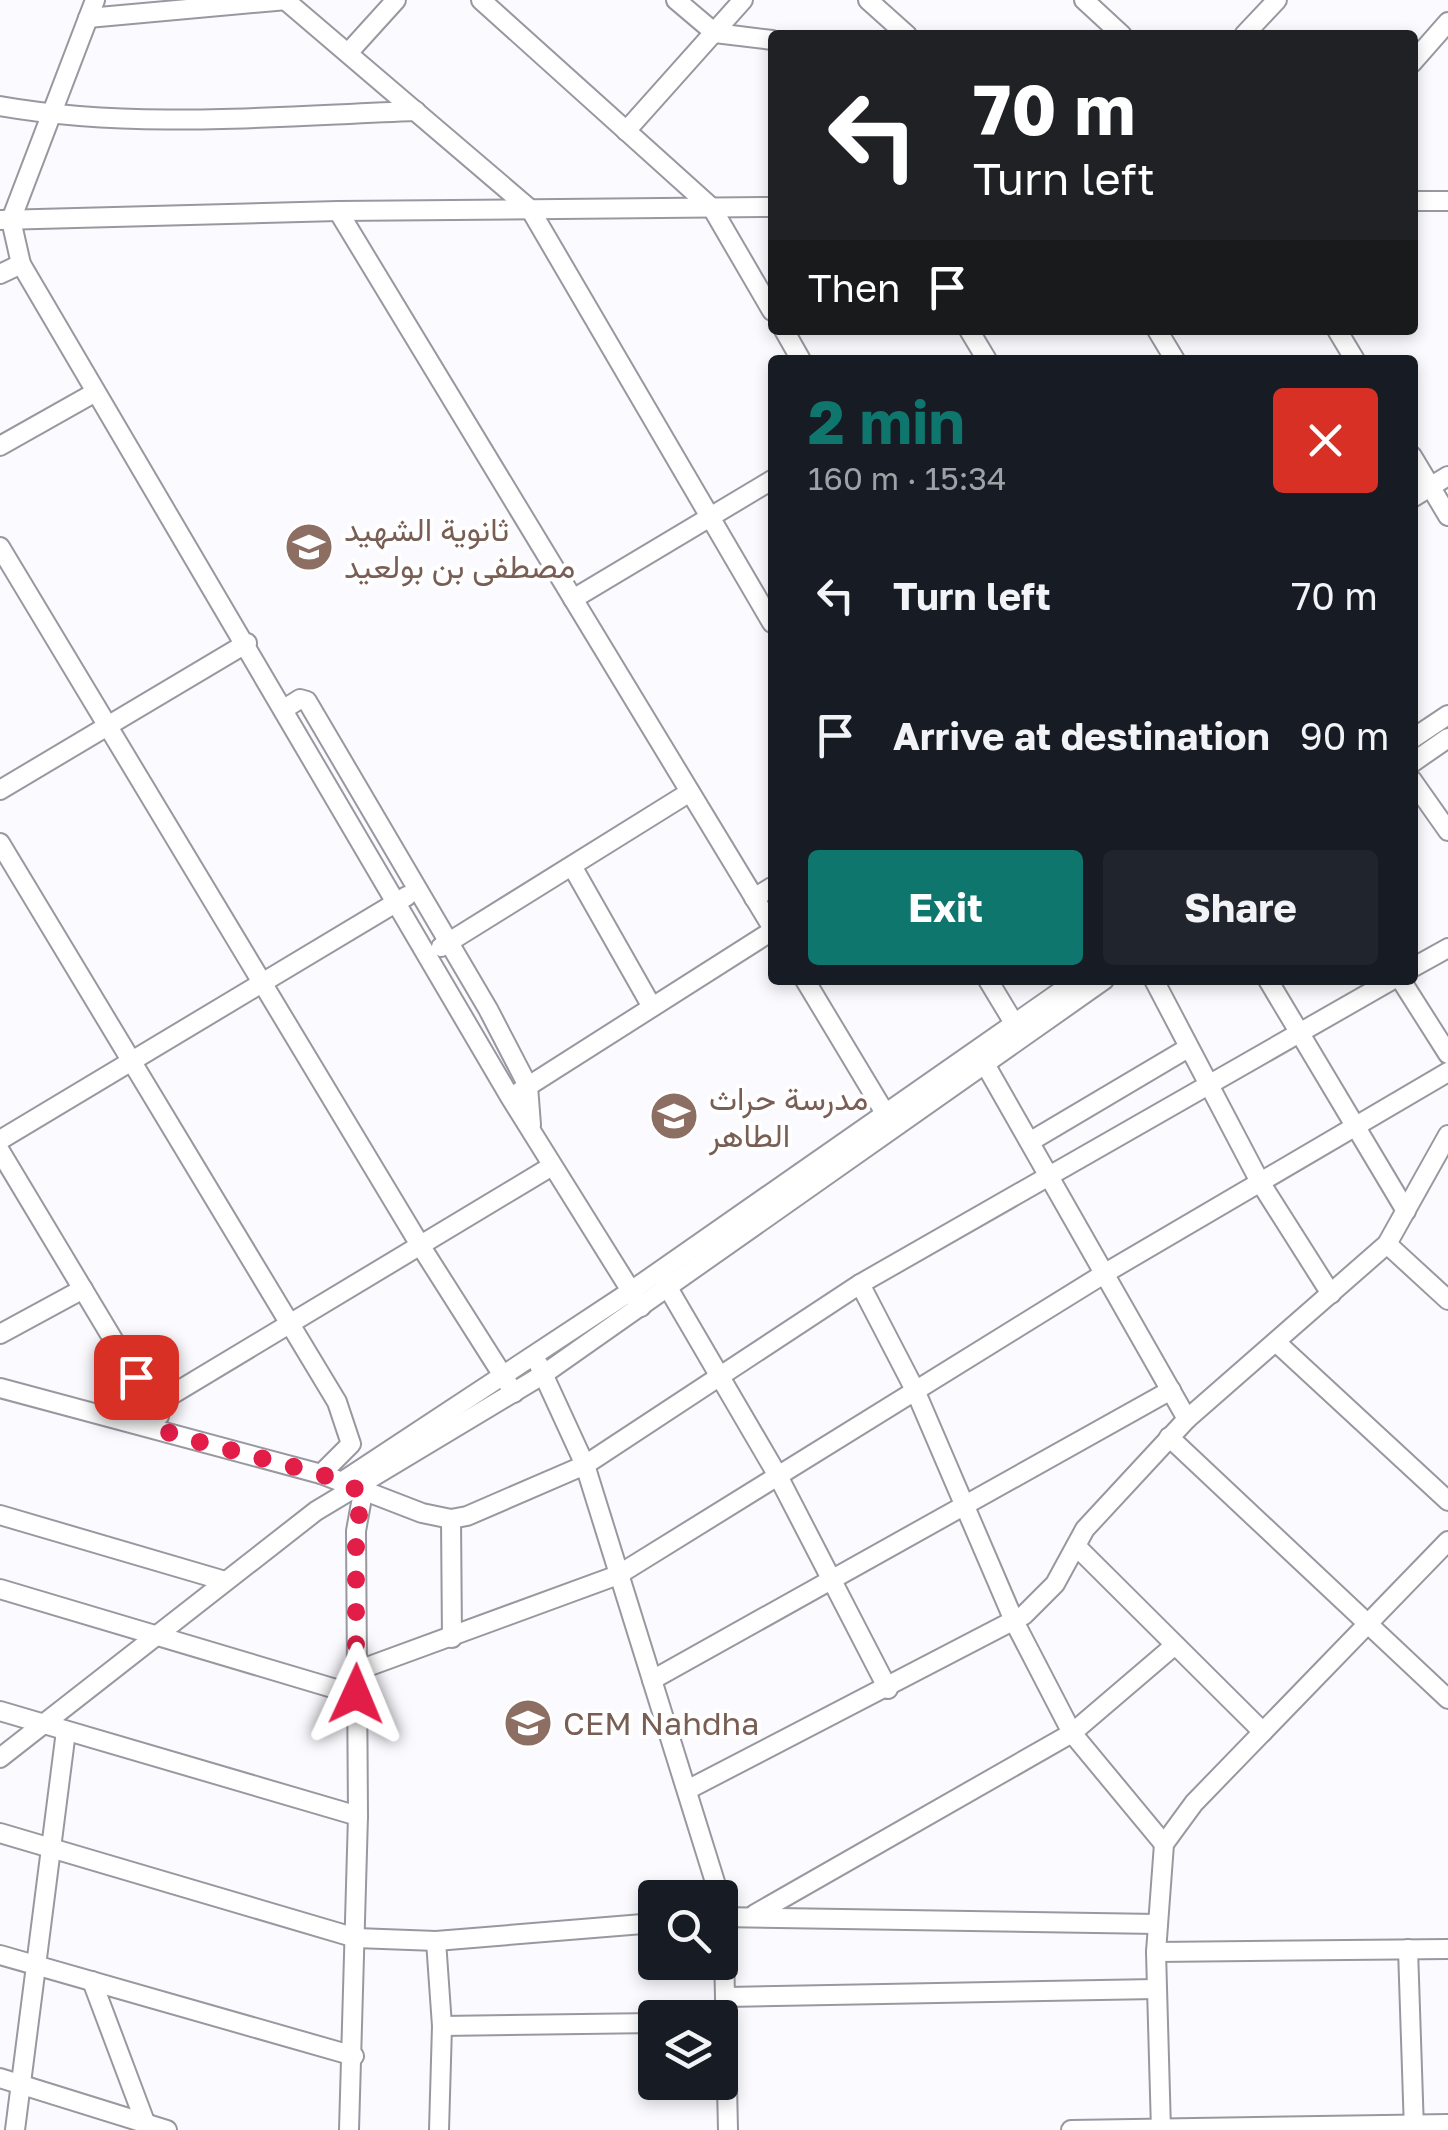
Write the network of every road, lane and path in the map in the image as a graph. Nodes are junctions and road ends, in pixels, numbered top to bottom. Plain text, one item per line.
1 (95, 0) edge
2 (286, 0) edge
3 (396, 0) edge
4 (481, 0) edge
5 (676, 0) edge
6 (743, 0) edge
7 (868, 0) edge
8 (1084, 0) edge
9 (1277, 0) edge
10 (88, 18) junction
11 (1448, 22) edge
12 (901, 30) edge
13 (1117, 30) edge
14 (1249, 30) edge
15 (715, 33) junction
16 (768, 40) edge
17 (348, 53) junction
18 (1418, 57) edge
19 (0, 106) edge
20 (416, 111) junction
21 (51, 115) junction
22 (626, 130) junction
23 (1418, 201) edge
24 (1448, 201) edge
25 (768, 207) edge
26 (712, 208) junction
27 (530, 209) junction
28 (338, 211) junction
29 (6, 220) edge
30 (21, 264) junction
31 (0, 274) edge
32 (768, 304) edge
33 (94, 393) junction
34 (0, 446) edge
35 (1418, 465) edge
36 (1448, 476) edge
37 (768, 482) edge
38 (1431, 486) junction
39 (1418, 494) edge
40 (1448, 516) edge
41 (710, 518) junction
42 (0, 547) edge
43 (573, 599) junction
44 (768, 616) edge
45 (247, 643) junction
46 (284, 708) junction
47 (1448, 715) edge
48 (109, 726) junction
49 (1418, 734) edge
50 (1448, 738) edge
51 (1418, 759) edge
52 (1418, 788) edge
53 (0, 790) edge
54 (690, 792) junction
55 (1448, 830) edge
56 (0, 842) edge
57 (572, 866) junction
58 (768, 889) edge
59 (416, 890) junction
60 (754, 898) junction
61 (396, 902) junction
62 (768, 922) edge
63 (768, 932) edge
64 (448, 943) junction
65 (1448, 948) edge
66 (427, 955) junction
67 (1418, 965) edge
68 (261, 982) junction
69 (808, 985) edge
70 (991, 985) edge
71 (1071, 985) edge
72 (1096, 985) edge
73 (1156, 985) edge
74 (1271, 985) edge
75 (1383, 985) edge
76 (1404, 985) edge
77 (652, 1008) junction
78 (1019, 1031) junction
79 (1300, 1033) junction
80 (1188, 1048) junction
81 (1448, 1054) edge
82 (131, 1062) junction
83 (986, 1064) junction
84 (1448, 1072) edge
85 (1208, 1085) junction
86 (528, 1086) junction
87 (510, 1097) junction
88 (890, 1121) junction
89 (531, 1126) junction
90 (1354, 1127) junction
91 (1448, 1135) edge
92 (0, 1140) edge
93 (1031, 1141) junction
94 (0, 1151) edge
95 (552, 1166) junction
96 (1051, 1174) junction
97 (1260, 1182) junction
98 (1406, 1211) junction
99 (1388, 1244) junction
100 (420, 1245) junction
101 (1107, 1272) junction
102 (664, 1280) junction
103 (860, 1284) junction
104 (83, 1289) junction
105 (1331, 1294) junction
106 (636, 1299) junction
107 (1448, 1300) edge
108 (289, 1323) junction
109 (0, 1334) edge
110 (1276, 1342) junction
111 (535, 1356) junction
112 (544, 1374) junction
113 (720, 1378) junction
114 (509, 1385) junction
115 (0, 1388) edge
116 (915, 1390) junction
117 (1171, 1390) junction
118 (153, 1406) junction
119 (1186, 1419) junction
120 (170, 1434) junction
121 (1169, 1437) junction
122 (585, 1465) junction
123 (321, 1474) junction
124 (778, 1476) junction
125 (352, 1488) junction
126 (1448, 1500) edge
127 (966, 1504) junction
128 (0, 1515) edge
129 (451, 1519) junction
130 (1448, 1542) edge
131 (1076, 1546) junction
132 (618, 1575) junction
133 (833, 1580) junction
134 (224, 1581) junction
135 (0, 1590) edge
136 (1015, 1623) junction
137 (1368, 1624) junction
138 (156, 1636) junction
139 (452, 1638) junction
140 (1175, 1644) junction
141 (356, 1672) junction
142 (652, 1680) junction
143 (888, 1690) junction
144 (356, 1694) junction
145 (1448, 1699) edge
146 (0, 1711) edge
147 (45, 1724) junction
148 (66, 1731) junction
149 (1263, 1732) junction
150 (1072, 1733) junction
151 (0, 1758) edge
152 (689, 1790) junction
153 (358, 1816) junction
154 (0, 1833) edge
155 (1164, 1844) junction
156 (53, 1847) junction
157 (715, 1880) edge
158 (754, 1914) junction
159 (738, 1916) edge
160 (638, 1924) edge
161 (1158, 1924) junction
162 (356, 1938) junction
163 (436, 1941) junction
164 (1408, 1949) junction
165 (1448, 1949) edge
166 (1156, 1952) junction
167 (0, 1955) edge
168 (38, 1966) junction
169 (725, 1980) edge
170 (92, 1982) junction
171 (1156, 1988) junction
172 (726, 1997) junction
173 (726, 2000) edge
174 (638, 2023) edge
175 (442, 2026) junction
176 (354, 2056) junction
177 (0, 2078) edge
178 (22, 2084) junction
179 (727, 2100) edge
180 (145, 2122) junction
181 (1448, 2124) edge
182 (1415, 2127) edge
183 (1160, 2129) edge
184 (15, 2130) edge
185 (168, 2130) edge
186 (349, 2130) edge
187 (439, 2130) edge
188 (728, 2130) edge
189 (1071, 2130) edge

1 - 10 street
2 - 10 street
2 - 17 street
3 - 17 street
4 - 22 street
5 - 15 street
6 - 15 street
7 - 12 street
8 - 13 street
9 - 14 street
10 - 21 street
11 - 18 street
15 - 16 street
15 - 22 street
17 - 20 street
19 - 21 street
20 - 21 street
20 - 27 street
21 - 29 street
22 - 26 street
23 - 24 street
25 - 26 street
26 - 27 street
26 - 32 street
27 - 28 street
27 - 41 street
28 - 29 street
28 - 43 street
29 - 30 street
30 - 31 street
30 - 33 street
33 - 34 street
33 - 45 street
35 - 38 street
36 - 38 street
37 - 41 street
38 - 39 street
38 - 40 street
41 - 43 street
41 - 44 street
42 - 48 street
43 - 54 street
45 - 46 street
45 - 48 street
46 - 59 street
46 - 61 street
47 - 49 street
48 - 53 street
48 - 68 street
50 - 51 street
52 - 55 street
54 - 57 street
54 - 60 street
56 - 82 street
57 - 64 street
57 - 77 street
58 - 60 street
59 - 61 street
59 - 64 street
60 - 62 street
61 - 66 street
61 - 68 street
63 - 77 street
64 - 66 street
64 - 86 street
65 - 67 street
66 - 87 street
68 - 82 street
68 - 100 street
69 - 88 street
70 - 78 street
71 - 78 street
72 - 78 street
73 - 80 street
74 - 79 street
75 - 79 street
76 - 81 street
77 - 86 street
78 - 83 street
78 - 88 street
79 - 85 street
79 - 90 street
80 - 85 street
80 - 93 street
82 - 92 street
82 - 108 street
83 - 88 street
83 - 93 street
84 - 90 street
85 - 96 street
85 - 97 street
86 - 87 street
86 - 89 street
87 - 89 street
88 - 102 street
89 - 95 street
90 - 97 street
90 - 98 street
91 - 98 street
93 - 96 street
94 - 104 street
95 - 100 street
95 - 106 street
96 - 101 street
96 - 103 street
97 - 101 street
97 - 105 street
98 - 99 street
99 - 105 street
99 - 107 street
100 - 108 street
100 - 114 street
101 - 116 street
101 - 117 street
102 - 106 street
102 - 113 street
103 - 113 street
103 - 116 street
104 - 109 street
104 - 118 street
105 - 110 street
106 - 111 street
106 - 112 street
108 - 118 street
108 - 123 street
110 - 119 street
110 - 126 street
111 - 112 street
111 - 114 street
112 - 114 street
112 - 122 street
113 - 122 street
113 - 124 street
114 - 125 street
115 - 120 street
116 - 124 street
116 - 127 street
117 - 119 street
117 - 127 street
118 - 120 street
119 - 121 street
120 - 123 street
121 - 131 street
121 - 137 street
122 - 129 street
122 - 132 street
123 - 125 street
124 - 132 street
124 - 133 street
125 - 129 street
125 - 134 street
125 - 141 street
127 - 133 street
127 - 136 street
128 - 134 street
129 - 139 street
130 - 137 street
131 - 136 street
131 - 140 street
132 - 139 street
132 - 142 street
133 - 142 street
133 - 143 street
134 - 138 street
135 - 138 street
136 - 143 street
136 - 150 street
137 - 145 street
137 - 149 street
138 - 144 street
138 - 147 street
139 - 141 street
140 - 149 street
140 - 150 street
141 - 144 street
142 - 152 street
143 - 152 street
144 - 153 street
146 - 147 street
147 - 148 street
147 - 151 street
148 - 153 street
148 - 156 street
149 - 155 street
150 - 155 street
150 - 158 street
152 - 157 street
153 - 162 street
154 - 156 street
155 - 161 street
156 - 162 street
156 - 168 street
158 - 159 street
158 - 161 street
160 - 163 street
161 - 166 street
162 - 163 street
162 - 176 street
163 - 175 street
164 - 165 street
164 - 166 street
164 - 182 street
166 - 171 street
167 - 168 street
168 - 170 street
168 - 178 street
169 - 172 street
170 - 176 street
170 - 180 street
171 - 172 street
171 - 183 street
172 - 173 street
174 - 175 street
175 - 187 street
176 - 186 street
177 - 178 street
178 - 180 street
178 - 184 street
179 - 188 street
180 - 185 street
181 - 182 street
182 - 183 street
183 - 189 street

